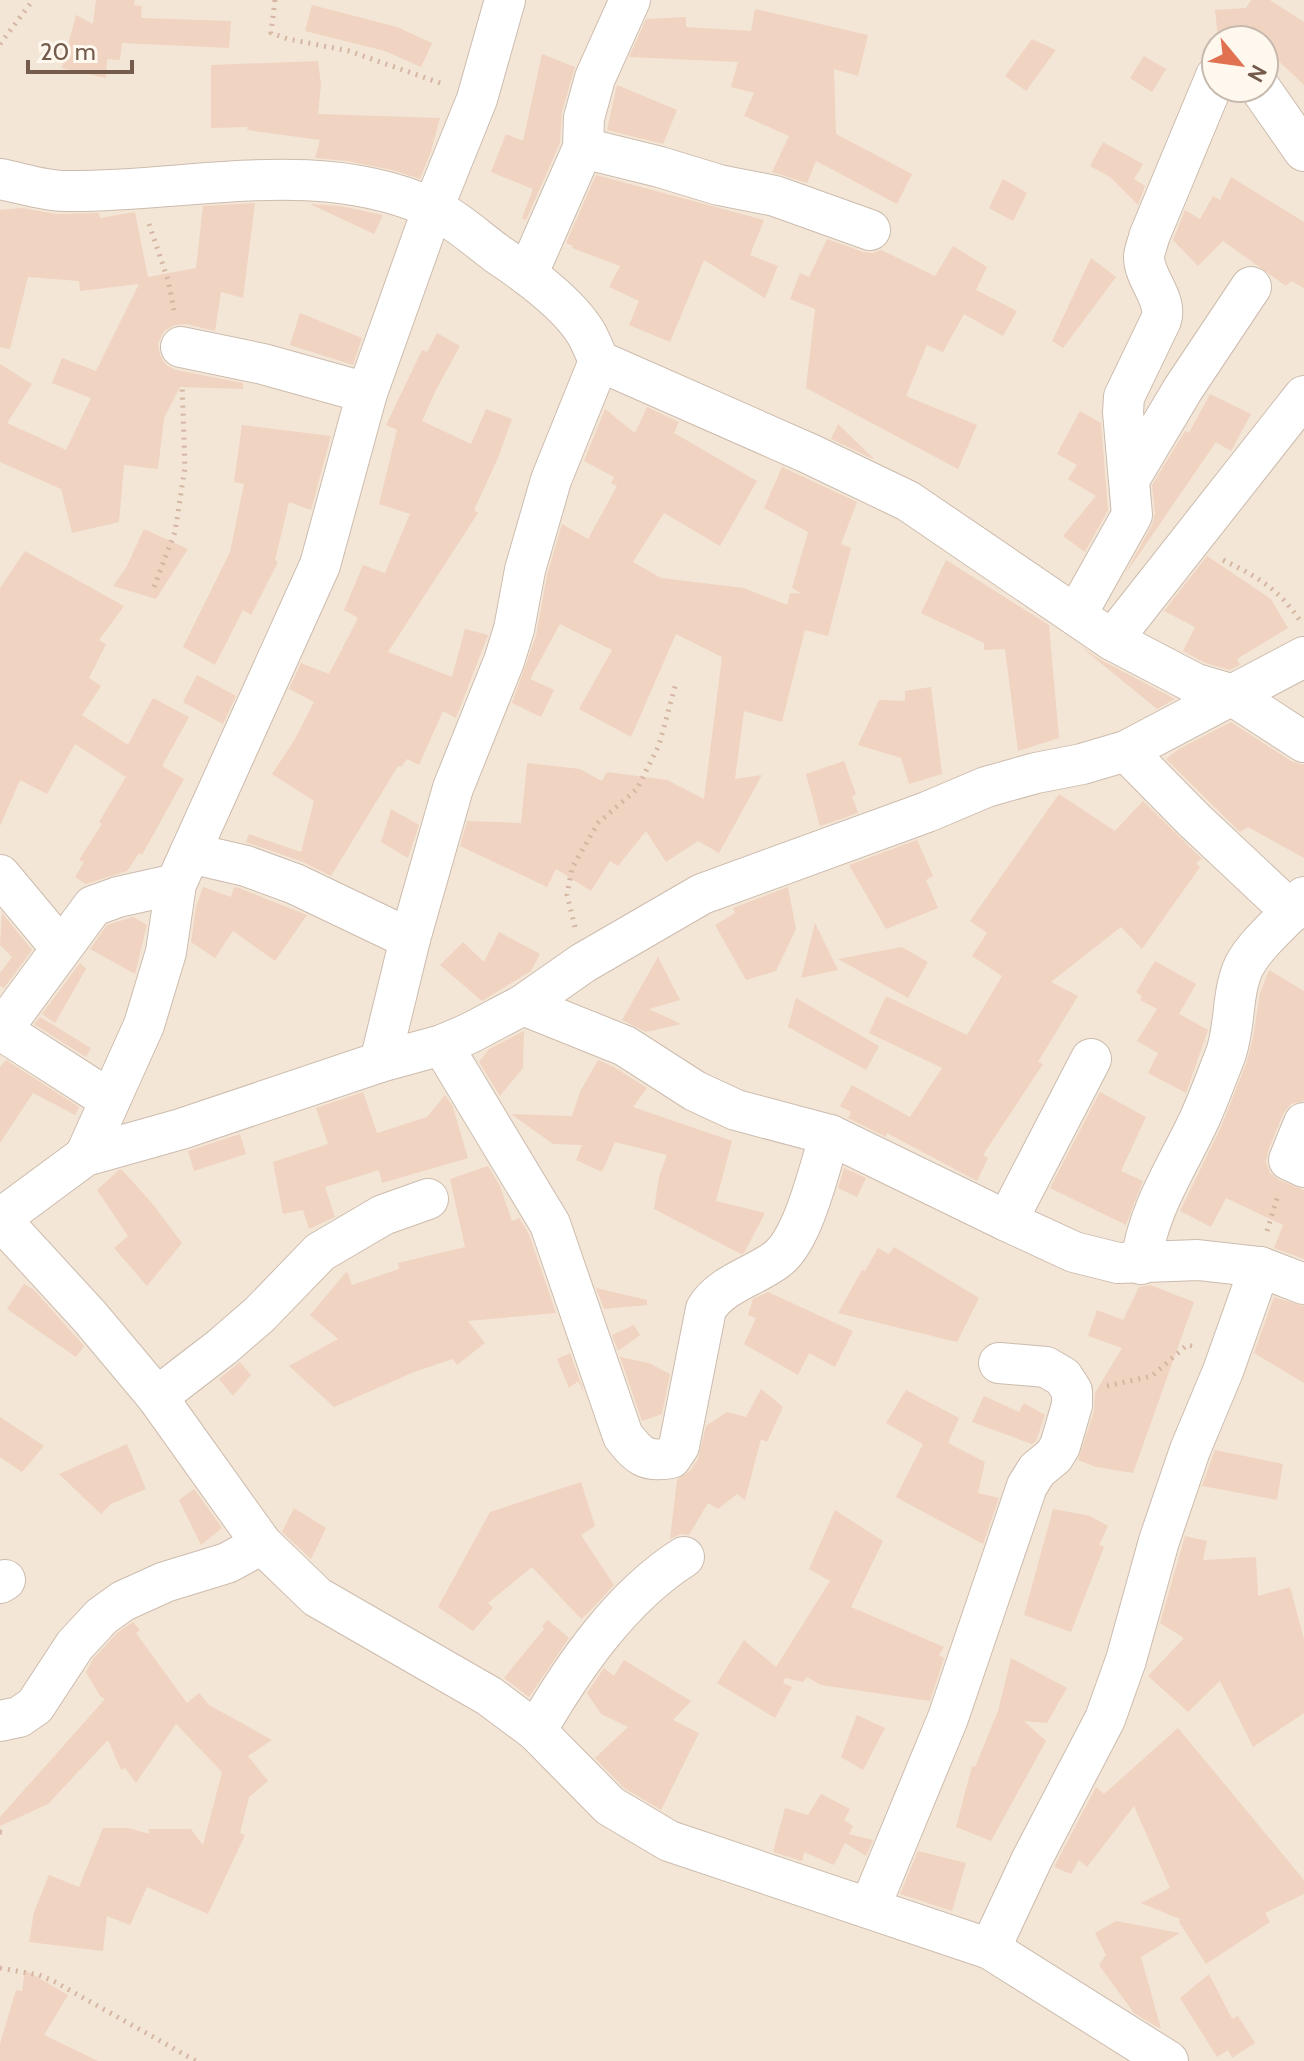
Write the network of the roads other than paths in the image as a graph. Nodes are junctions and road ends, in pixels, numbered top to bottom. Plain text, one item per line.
1 (505, 0) edge
2 (630, 0) edge
3 (1204, 104) edge
4 (1271, 104) edge
5 (583, 148) junction
6 (1304, 151) edge
7 (0, 179) edge
8 (433, 208) junction
9 (870, 230) dead end
10 (527, 275) junction
11 (1251, 287) dead end
12 (181, 347) road end
13 (599, 361) junction
14 (367, 393) junction
15 (1304, 396) edge
16 (1130, 478) junction
17 (1076, 615) junction
18 (1112, 640) junction
19 (1304, 657) edge
20 (1230, 694) junction
21 (1304, 742) edge
22 (1126, 751) junction
23 (183, 868) junction
24 (0, 875) edge
25 (1298, 904) edge
26 (410, 939) junction
27 (61, 948) junction
28 (523, 1005) junction
29 (1, 1031) edge
30 (442, 1045) junction
31 (1091, 1059) dead end
32 (380, 1062) junction
33 (110, 1100) junction
34 (1304, 1123) edge
35 (830, 1135) junction
36 (85, 1156) junction
37 (1296, 1163) edge
38 (428, 1199) dead end
39 (0, 1219) edge
40 (1007, 1221) junction
41 (1141, 1264) junction
42 (1260, 1267) junction
43 (1304, 1284) edge
44 (999, 1363) dead end
45 (157, 1397) junction
46 (262, 1544) junction
47 (684, 1557) dead end
48 (0, 1721) edge
49 (536, 1731) junction
50 (870, 1907) junction
51 (990, 1949) junction
52 (1168, 2061) edge

1 - 8 street
2 - 5 street
3 - 16 street
4 - 6 street
5 - 9 street
5 - 10 street
7 - 8 street
8 - 10 street
8 - 14 street
10 - 13 street
11 - 16 street
12 - 14 street
13 - 17 street
13 - 26 street
14 - 23 street
15 - 18 street
16 - 17 street
17 - 18 street
18 - 20 street
19 - 20 street
20 - 21 street
20 - 22 street
22 - 25 street
22 - 28 street
23 - 26 street
23 - 27 street
23 - 33 street
24 - 27 street
25 - 41 street
26 - 32 street
27 - 29 street
28 - 30 street
28 - 35 street
29 - 33 street
30 - 32 street
30 - 35 street
31 - 40 street
32 - 36 street
33 - 36 street
34 - 37 street
35 - 40 street
36 - 39 street
38 - 45 street
39 - 45 street
40 - 41 street
41 - 42 street
42 - 43 street
42 - 51 street
44 - 50 street
45 - 46 street
46 - 48 street
46 - 49 street
47 - 49 street
49 - 50 street
50 - 51 street
51 - 52 street

